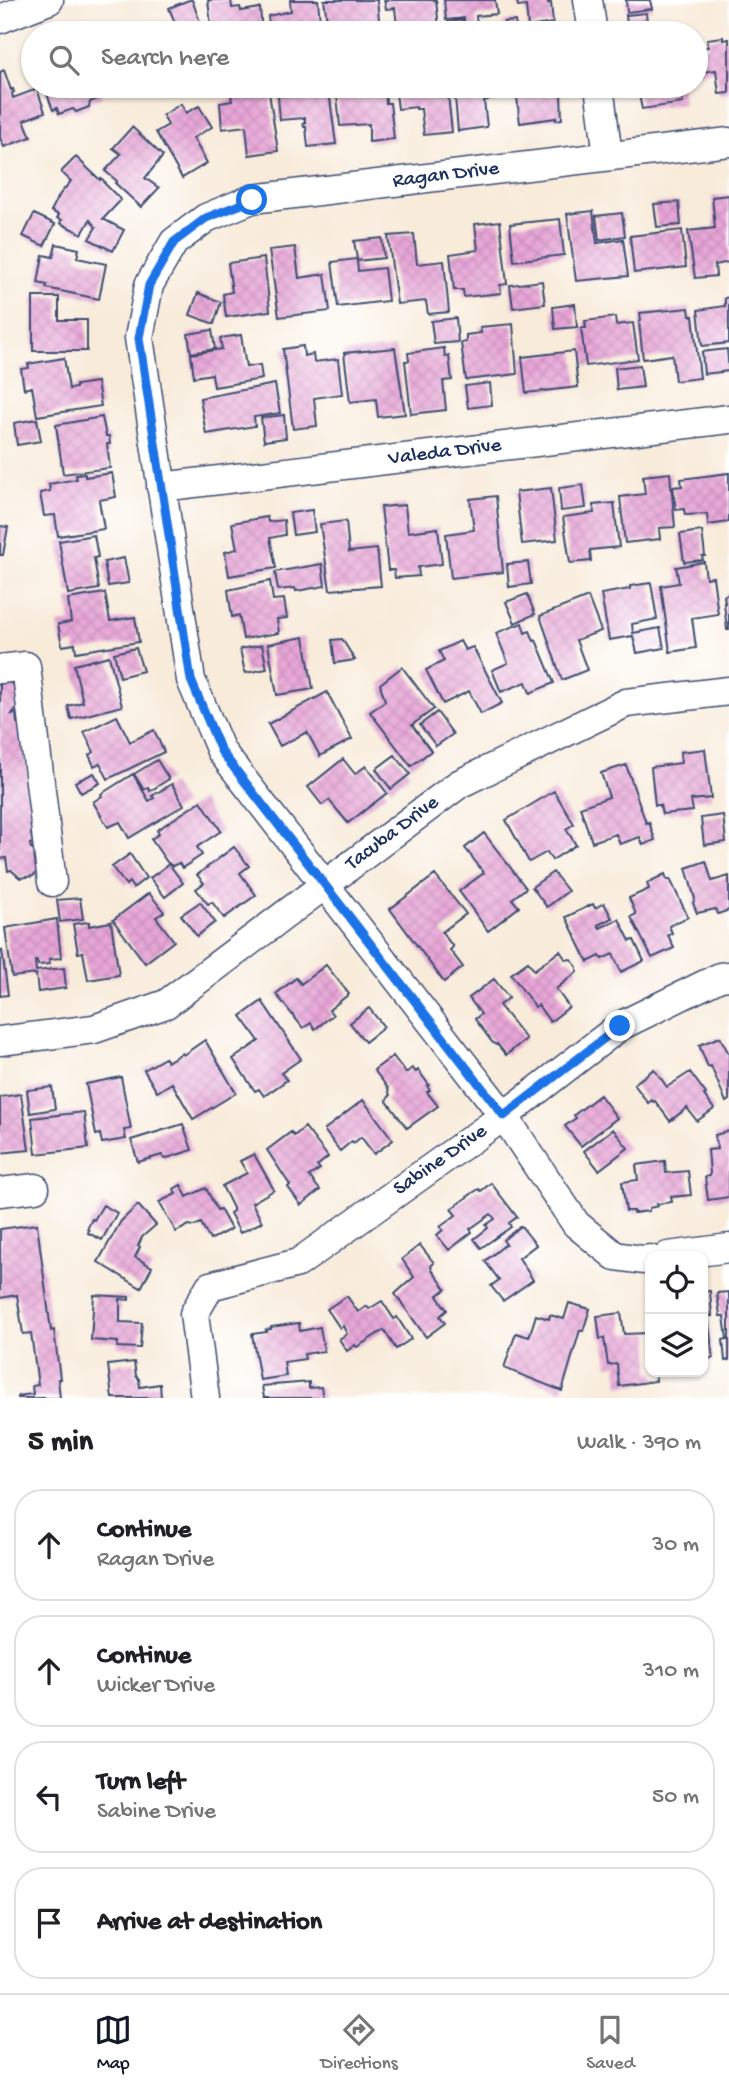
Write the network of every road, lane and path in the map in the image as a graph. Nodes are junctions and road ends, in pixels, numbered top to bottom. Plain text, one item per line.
1 (49, 0) edge
2 (589, 0) edge
3 (0, 19) edge
4 (592, 21) edge
5 (601, 98) edge
6 (729, 142) edge
7 (608, 156) junction
8 (729, 419) edge
9 (161, 487) junction
10 (0, 669) edge
11 (729, 691) edge
12 (52, 882) dead end
13 (325, 886) junction
14 (729, 976) edge
15 (0, 1041) edge
16 (504, 1116) junction
17 (35, 1188) dead end
18 (0, 1192) edge
19 (729, 1248) edge
20 (706, 1251) edge
21 (645, 1259) edge
22 (205, 1398) edge

1 - 3 street
2 - 4 street
5 - 7 street
6 - 7 street, Ragan Drive
7 - 9 street, Ragan Drive
8 - 9 street, Valeda Drive
9 - 13 street
10 - 12 street
11 - 13 street, Tacuba Drive
13 - 15 street, Tacuba Drive
13 - 16 street
14 - 16 street, Sabine Drive
16 - 21 street
16 - 22 street, Sabine Drive
17 - 18 street
19 - 20 street

